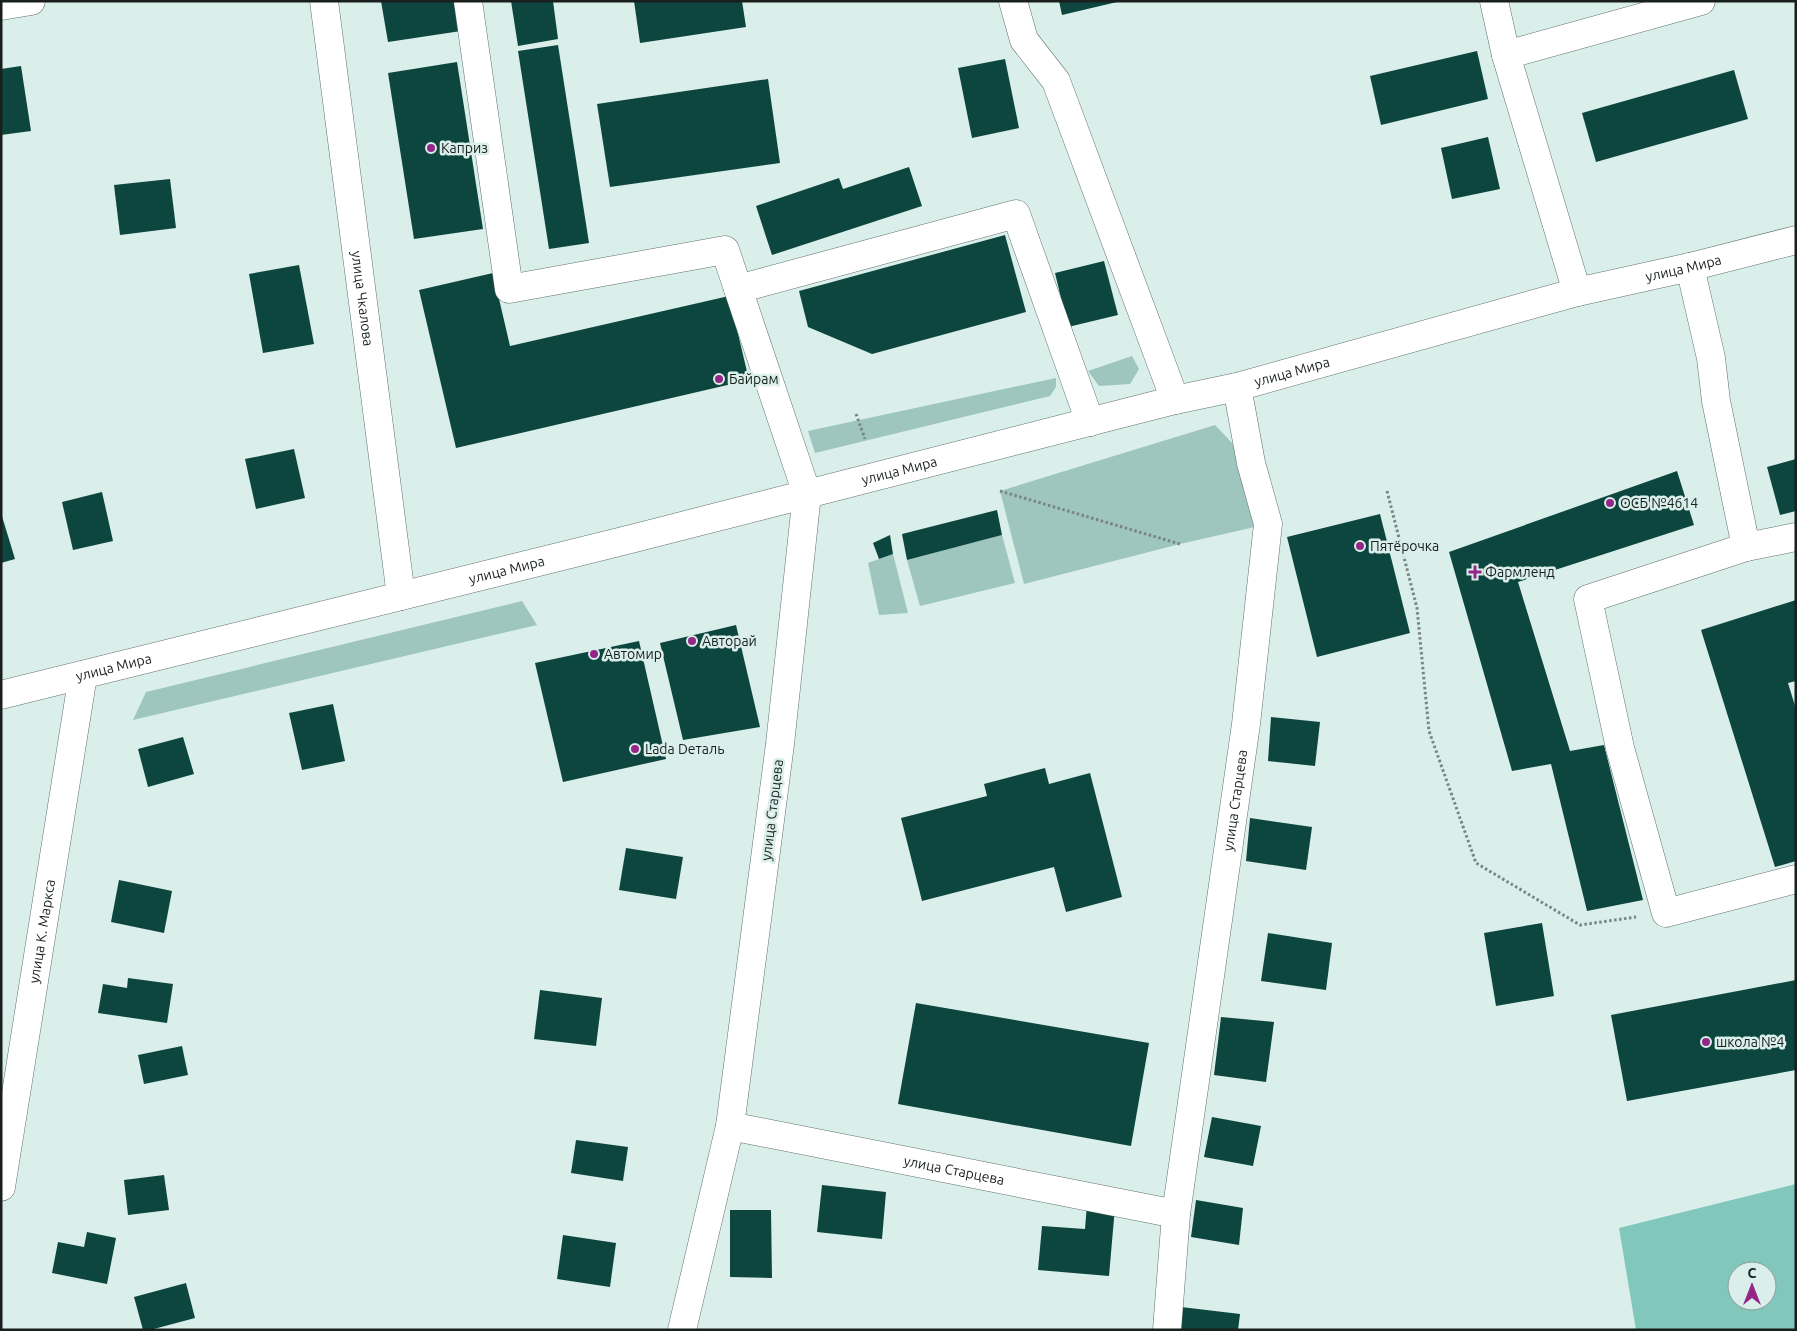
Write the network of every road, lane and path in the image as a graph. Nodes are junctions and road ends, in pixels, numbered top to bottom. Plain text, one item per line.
1 (31, 1) edge
2 (324, 1) edge
3 (468, 1) edge
4 (1013, 1) edge
5 (1494, 1) edge
6 (1701, 1) edge
7 (1, 6) edge
8 (1506, 55) junction
9 (1796, 240) edge
10 (1690, 267) junction
11 (738, 289) junction
12 (1577, 292) junction
13 (1237, 387) junction
14 (1175, 400) junction
15 (856, 414) dead end
16 (1090, 422) junction
17 (865, 439) dead end
18 (1000, 490) dead end
19 (1387, 491) dead end
20 (807, 494) junction
21 (1796, 537) edge
22 (1180, 544) dead end
23 (1746, 547) junction
24 (401, 596) junction
25 (83, 675) junction
26 (1, 695) edge
27 (1796, 879) edge
28 (1666, 913) junction
29 (730, 1126) junction
30 (1, 1187) edge
31 (1176, 1214) junction
32 (682, 1330) edge
33 (1167, 1330) edge

1 - 7 street
2 - 24 street, улица Чкалова
3 - 11 street
4 - 14 street
5 - 8 street
6 - 8 street
8 - 12 street
9 - 10 street, улица Мира
10 - 12 street, улица Мира
10 - 23 street
11 - 16 street
11 - 20 street
12 - 13 street, улица Мира
13 - 14 street, улица Мира
13 - 31 street, улица Старцева
14 - 16 street, улица Мира
15 - 17 path
16 - 20 street, улица Мира
18 - 22 path
19 - 28 path
20 - 24 street, улица Мира
20 - 29 street, улица Старцева
21 - 23 street
23 - 28 street
24 - 25 street, улица Мира
25 - 26 street, улица Мира
25 - 30 street, улица К. Маркса
27 - 28 street
29 - 31 street, улица Старцева
29 - 32 street, улица Старцева
31 - 33 street, улица Старцева

